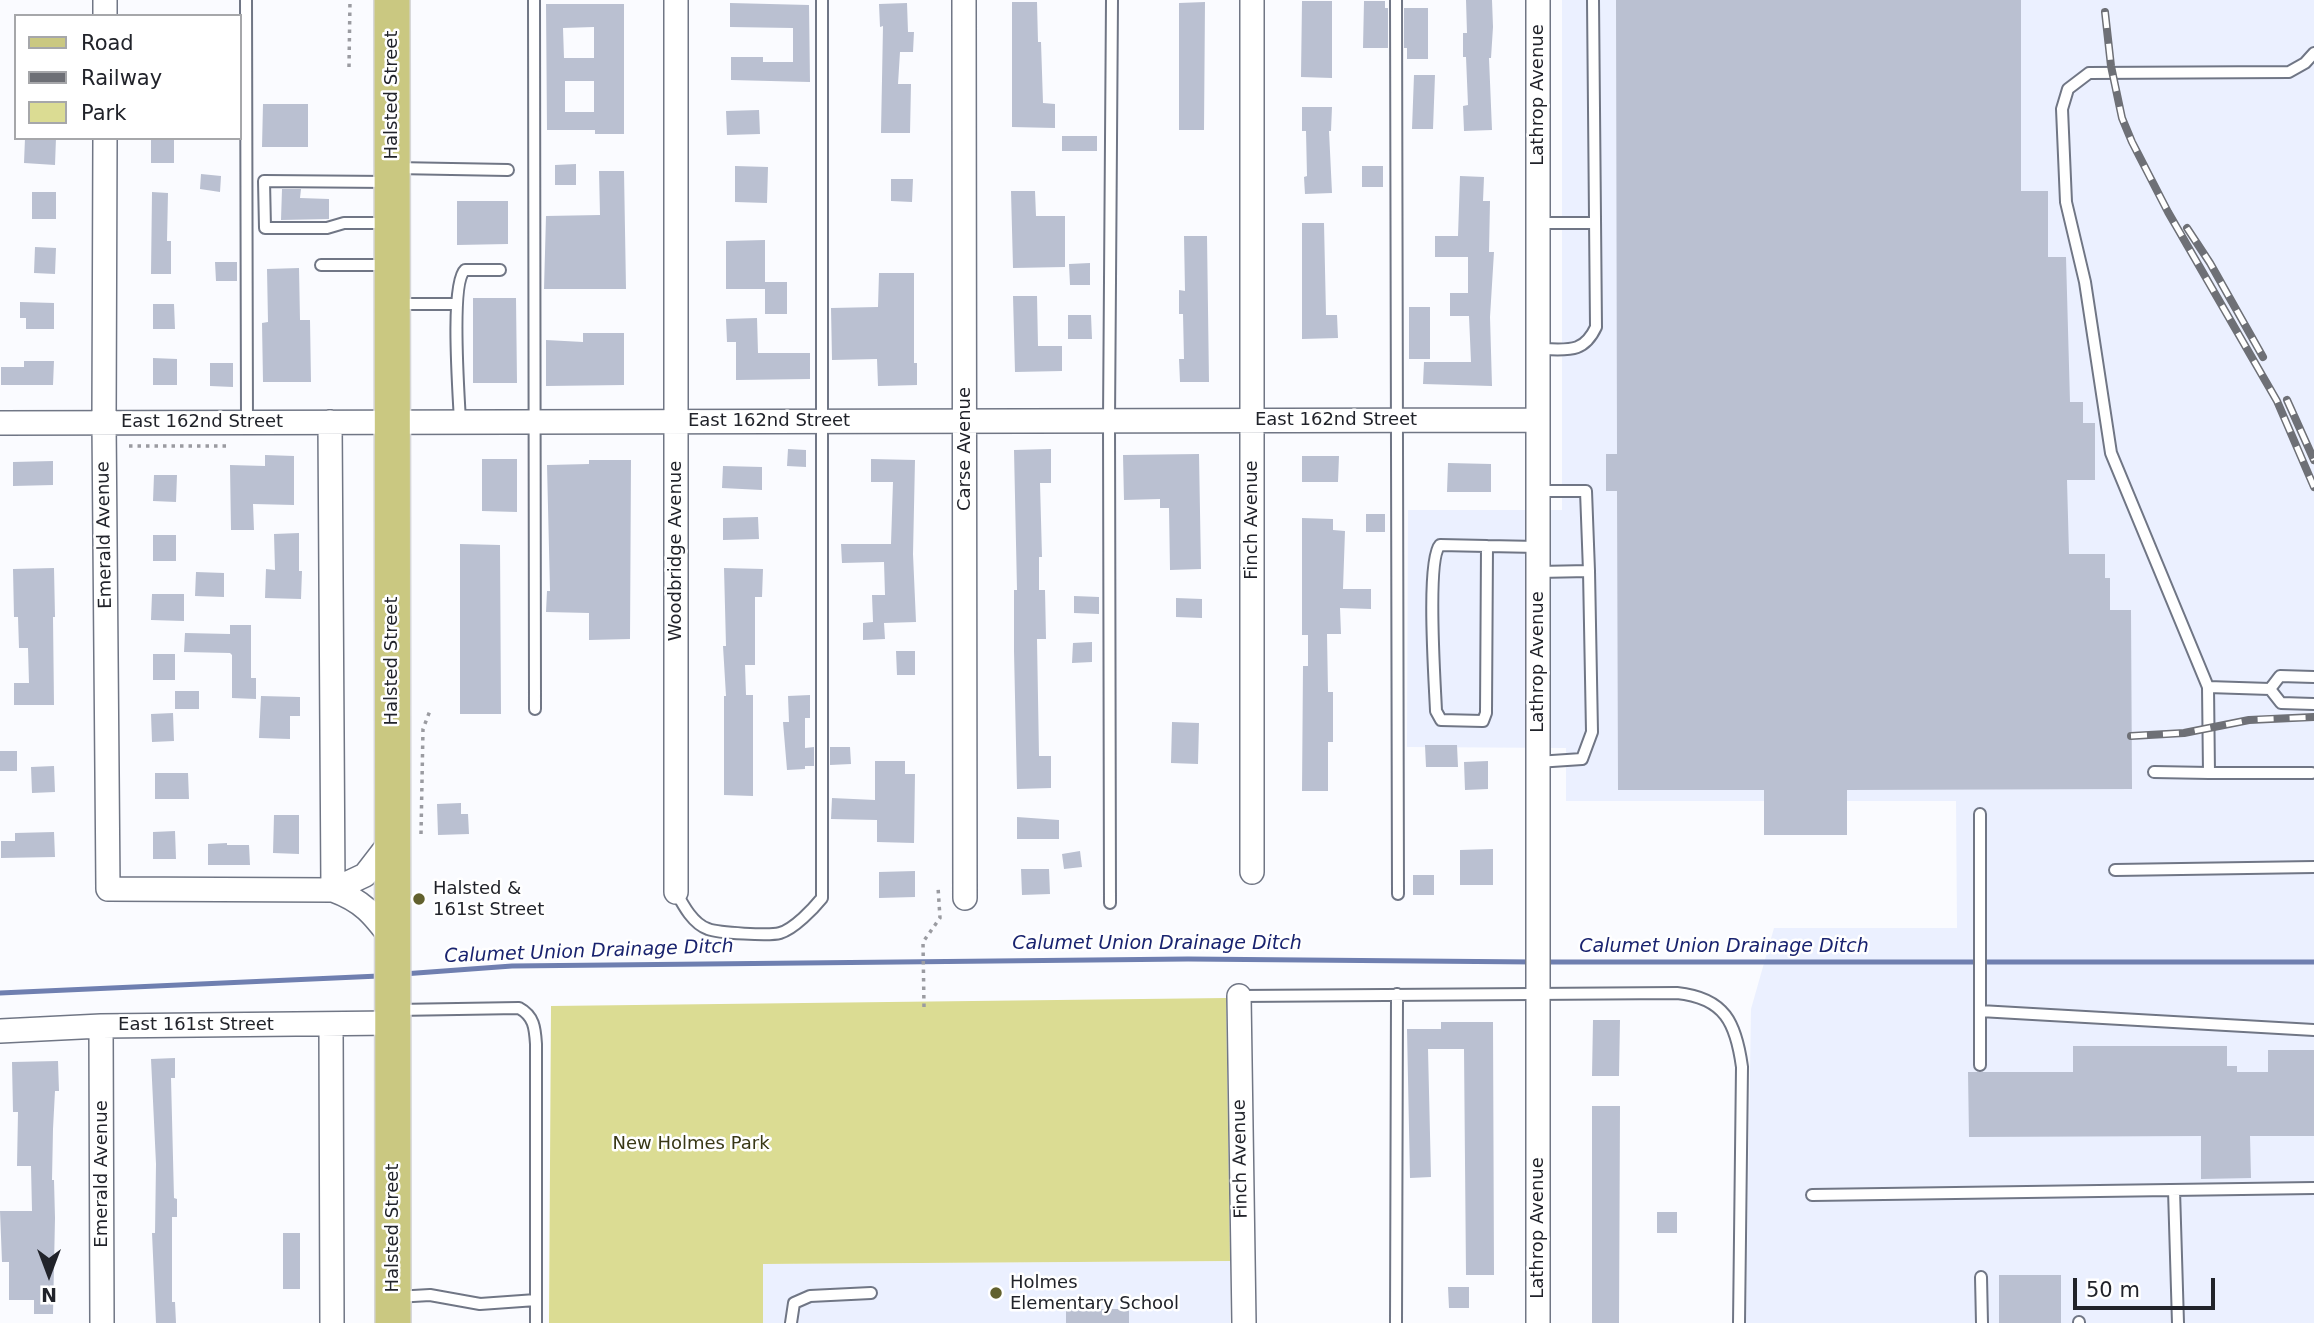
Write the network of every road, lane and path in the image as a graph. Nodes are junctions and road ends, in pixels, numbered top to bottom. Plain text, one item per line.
1 (246, 0) edge
2 (350, 0) edge
3 (392, 0) edge
4 (534, 0) edge
5 (676, 0) edge
6 (822, 0) edge
7 (964, 0) edge
8 (1112, 0) edge
9 (1252, 0) edge
10 (1396, 0) edge
11 (1538, 0) edge
12 (1593, 0) edge
13 (2314, 53) edge
14 (349, 67) dead end
15 (105, 140) edge
16 (508, 170) dead end
17 (392, 175) junction
18 (1538, 222) junction
19 (392, 223) junction
20 (1595, 223) junction
21 (321, 265) dead end
22 (392, 265) junction
23 (500, 270) dead end
24 (392, 304) junction
25 (456, 304) junction
26 (1538, 349) junction
27 (1252, 420) junction
28 (1397, 420) junction
29 (1538, 420) junction
30 (823, 421) junction
31 (965, 421) junction
32 (1109, 421) junction
33 (104, 422) junction
34 (247, 422) junction
35 (330, 422) junction
36 (391, 422) junction
37 (460, 422) junction
38 (534, 422) junction
39 (676, 422) junction
40 (0, 423) edge
41 (129, 446) dead end
42 (231, 446) dead end
43 (1538, 491) junction
44 (1487, 546) junction
45 (1538, 547) junction
46 (1589, 571) junction
47 (1538, 572) junction
48 (2314, 677) edge
49 (2208, 687) junction
50 (2270, 689) junction
51 (2314, 704) edge
52 (431, 708) dead end
53 (535, 709) dead end
54 (1537, 762) junction
55 (2154, 772) dead end
56 (2209, 773) junction
57 (2312, 773) dead end
58 (1980, 814) dead end
59 (407, 843) junction
60 (2314, 867) edge
61 (2115, 870) dead end
62 (1252, 872) dead end
63 (938, 887) dead end
64 (333, 890) junction
65 (676, 892) joint
66 (1398, 894) dead end
67 (965, 898) dead end
68 (1110, 903) dead end
69 (392, 939) junction
70 (1537, 986) junction
71 (1397, 994) junction
72 (1239, 996) joint
73 (924, 1007) dead end
74 (1980, 1011) junction
75 (392, 1017) junction
76 (331, 1024) junction
77 (101, 1026) junction
78 (2314, 1030) edge
79 (0, 1031) edge
80 (1980, 1065) dead end
81 (2314, 1188) edge
82 (2175, 1190) junction
83 (1812, 1195) dead end
84 (1981, 1277) dead end
85 (871, 1293) dead end
86 (536, 1300) junction
87 (393, 1310) edge
88 (102, 1323) edge
89 (332, 1323) edge
90 (536, 1323) edge
91 (791, 1323) edge
92 (1244, 1323) edge
93 (1396, 1323) edge
94 (1538, 1323) edge
95 (1739, 1323) edge
96 (1982, 1323) edge
97 (2178, 1323) edge

1 - 34 lane
2 - 14 path
3 - 17 main road, Halsted Street
4 - 38 lane
5 - 39 street, Woodbridge Avenue
6 - 30 lane
7 - 31 street, Carse Avenue
8 - 32 lane
9 - 27 street, Finch Avenue
10 - 28 lane
11 - 18 street, Lathrop Avenue
12 - 20 lane
13 - 49 lane
15 - 33 street, Emerald Avenue
16 - 17 lane
17 - 19 main road, Halsted Street
17 - 19 lane
18 - 20 lane
18 - 26 street, Lathrop Avenue
19 - 22 main road, Halsted Street
20 - 26 lane
21 - 22 lane
22 - 24 main road, Halsted Street
23 - 25 lane
24 - 25 lane
24 - 36 main road, Halsted Street
25 - 37 lane
26 - 29 street, Lathrop Avenue
27 - 28 street, East 162nd Street
27 - 32 street, East 162nd Street
27 - 62 street, Finch Avenue
28 - 29 street, East 162nd Street
28 - 66 lane
29 - 43 street, Lathrop Avenue
30 - 31 street, East 162nd Street
30 - 39 street, East 162nd Street
30 - 65 lane
31 - 32 street, East 162nd Street
31 - 67 street, Carse Avenue
32 - 68 lane
33 - 34 street, East 162nd Street
33 - 40 street, East 162nd Street
33 - 64 street, Emerald Avenue
34 - 35 street, East 162nd Street
35 - 36 street, East 162nd Street
35 - 64 street
36 - 37 street, East 162nd Street
36 - 59 main road, Halsted Street
37 - 38 street, East 162nd Street
38 - 39 street, East 162nd Street
38 - 53 lane
39 - 65 street, Woodbridge Avenue
41 - 42 path
43 - 45 street, Lathrop Avenue
43 - 46 lane
44 - 44 lane
44 - 45 lane
45 - 47 street, Lathrop Avenue
46 - 47 lane
46 - 54 lane
47 - 54 street, Lathrop Avenue
48 - 50 lane
49 - 50 lane
49 - 56 lane
50 - 51 lane
52 - 59 path
54 - 70 street, Lathrop Avenue
55 - 56 lane
56 - 57 lane
58 - 74 lane
59 - 64 street
59 - 69 main road, Halsted Street
60 - 61 lane
63 - 73 path
64 - 69 street
69 - 75 main road, Halsted Street
70 - 71 lane
70 - 94 street, Lathrop Avenue
70 - 95 lane
71 - 72 lane
71 - 93 lane
72 - 92 street, Finch Avenue
74 - 78 lane
74 - 80 lane
75 - 76 street, East 161st Street
75 - 86 lane
75 - 87 main road, Halsted Street
76 - 77 street, East 161st Street
76 - 89 street
77 - 79 street, East 161st Street
77 - 88 street, Emerald Avenue
81 - 82 lane
82 - 83 lane
82 - 97 lane
84 - 96 lane
85 - 91 lane
86 - 87 lane
86 - 90 lane

